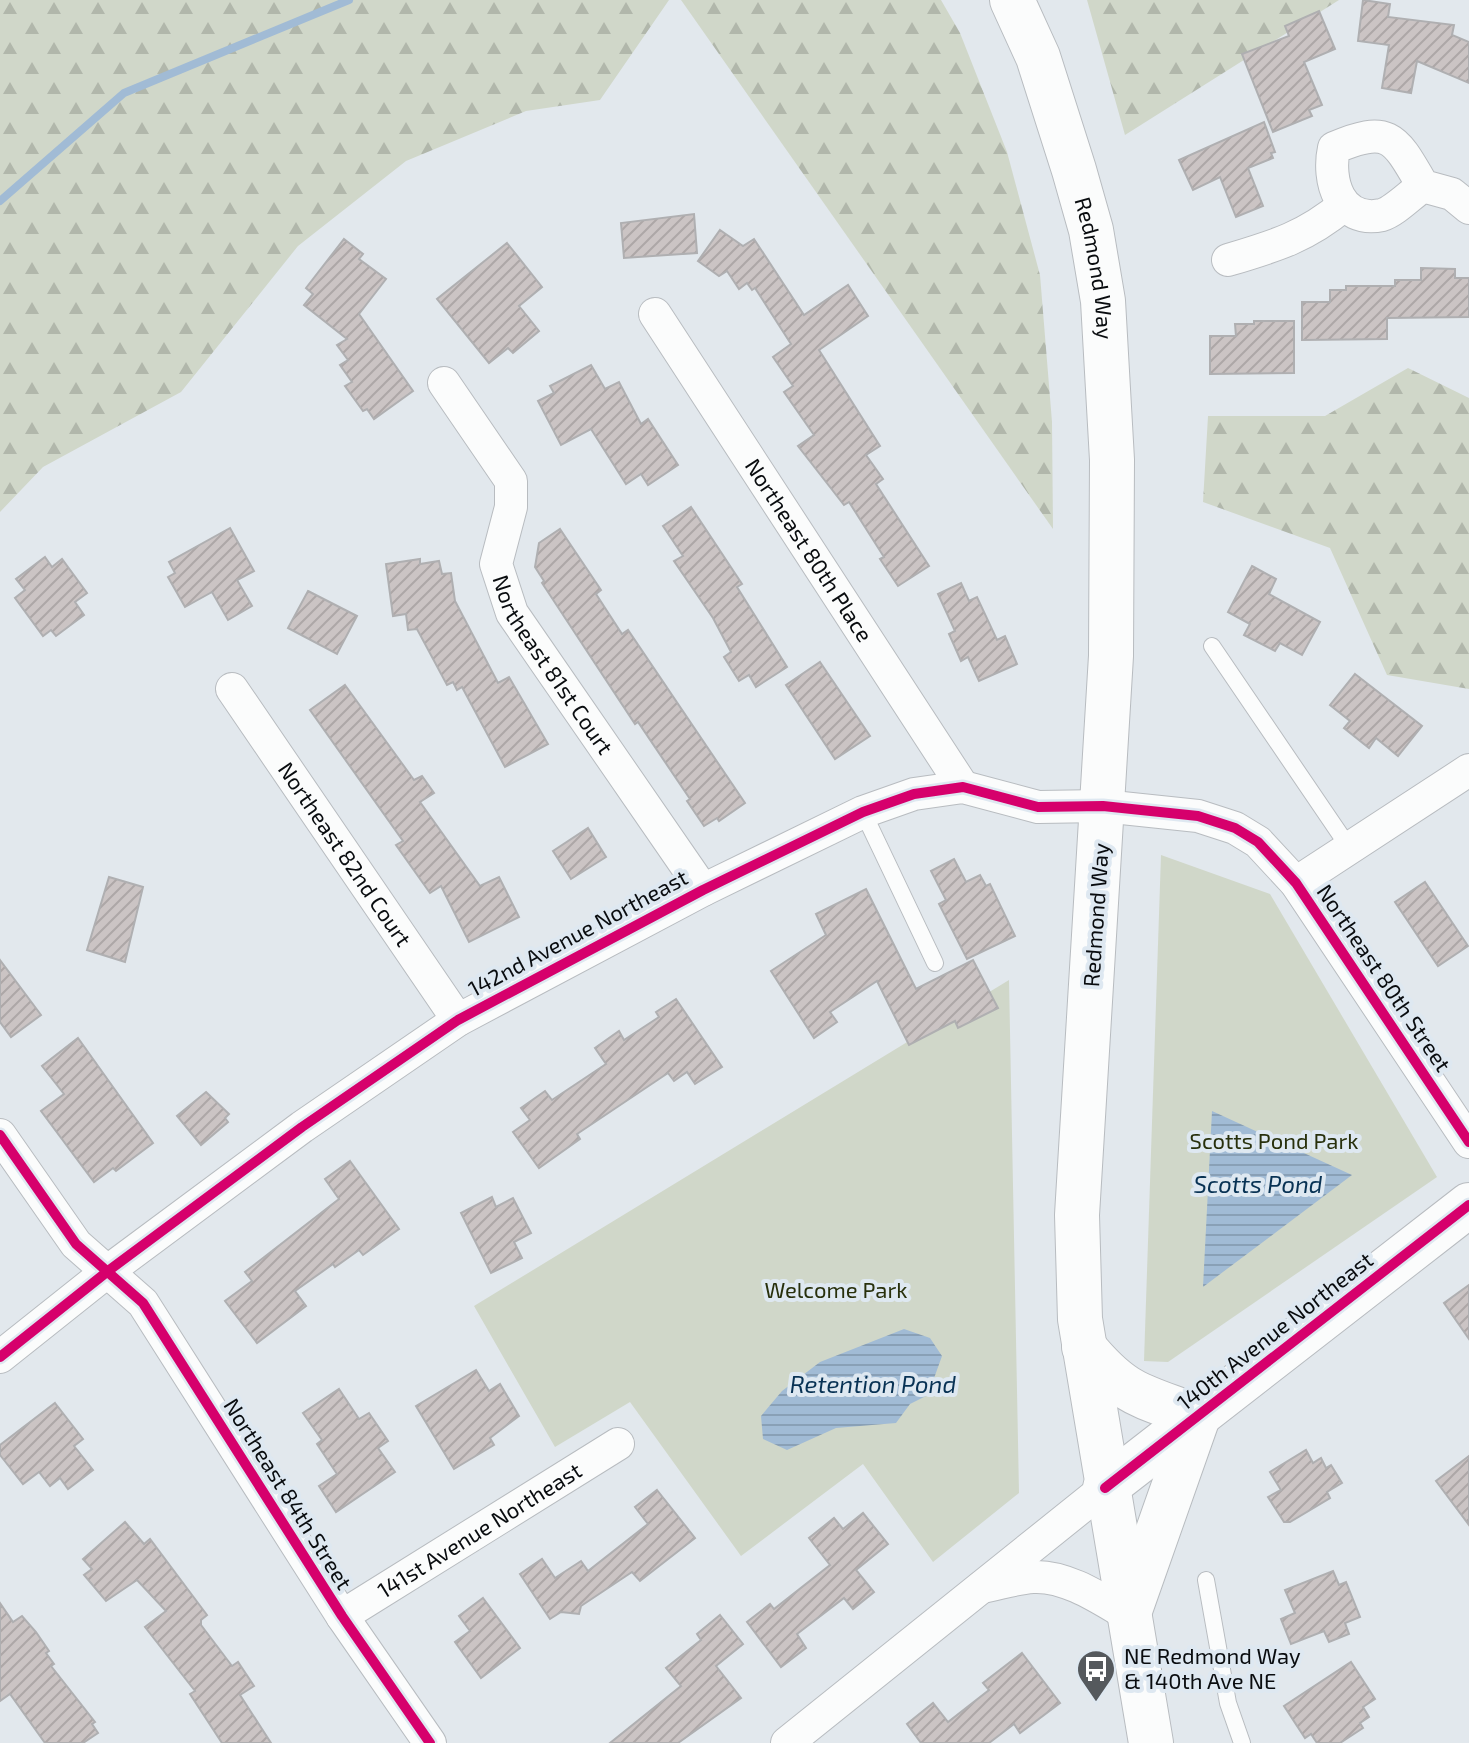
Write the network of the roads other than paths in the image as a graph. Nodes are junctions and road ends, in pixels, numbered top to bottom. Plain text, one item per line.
1 (1012, 0) edge
2 (1423, 186) junction
3 (1344, 205) junction
4 (1469, 208) edge
5 (1228, 260) dead end
6 (655, 314) dead end
7 (444, 383) dead end
8 (1212, 646) dead end
9 (232, 689) dead end
10 (1469, 770) edge
11 (963, 787) junction
12 (1103, 806) junction
13 (863, 812) junction
14 (1258, 842) joint
15 (1348, 846) junction
16 (1296, 883) junction
17 (703, 890) junction
18 (935, 963) dead end
19 (458, 1020) junction
20 (0, 1135) edge
21 (1469, 1142) edge
22 (1469, 1205) edge
23 (108, 1271) junction
24 (1084, 1347) junction
25 (0, 1357) edge
26 (1198, 1417) junction
27 (618, 1444) dead end
28 (1105, 1488) junction
29 (1206, 1580) dead end
30 (979, 1588) junction
31 (1128, 1615) junction
32 (342, 1616) junction
33 (430, 1743) edge
34 (787, 1743) edge
35 (1151, 1743) edge
36 (1242, 1743) edge

1 - 12 main road, Redmond Way
2 - 3 street
2 - 3 street
2 - 4 street
3 - 5 street
6 - 11 street, Northeast 80th Place
7 - 17 street, Northeast 81st Court
8 - 15 lane
9 - 19 street, Northeast 82nd Court
10 - 15 street
11 - 12 street, 142nd Avenue Northeast
11 - 13 street, 142nd Avenue Northeast
12 - 14 street, 142nd Avenue Northeast
12 - 24 main road, Redmond Way
13 - 17 street, 142nd Avenue Northeast
13 - 18 lane
14 - 16 street, Northeast 80th Street
15 - 16 street
16 - 21 street, Northeast 80th Street
17 - 19 street, 142nd Avenue Northeast
19 - 23 street, 142nd Avenue Northeast
20 - 23 street, Northeast 84th Street
22 - 26 main road, 140th Avenue Northeast
23 - 25 street, 142nd Avenue Northeast
23 - 32 street, Northeast 84th Street
24 - 26 main road
24 - 28 main road, Redmond Way
26 - 28 main road, 140th Avenue Northeast
26 - 31 main road
27 - 32 street, 141st Avenue Northeast
28 - 30 street, 140th Avenue Northeast
28 - 31 main road, Redmond Way
29 - 36 lane
30 - 31 street
30 - 34 street, 140th Avenue Northeast
31 - 35 main road, Redmond Way
32 - 33 street, Northeast 84th Street

